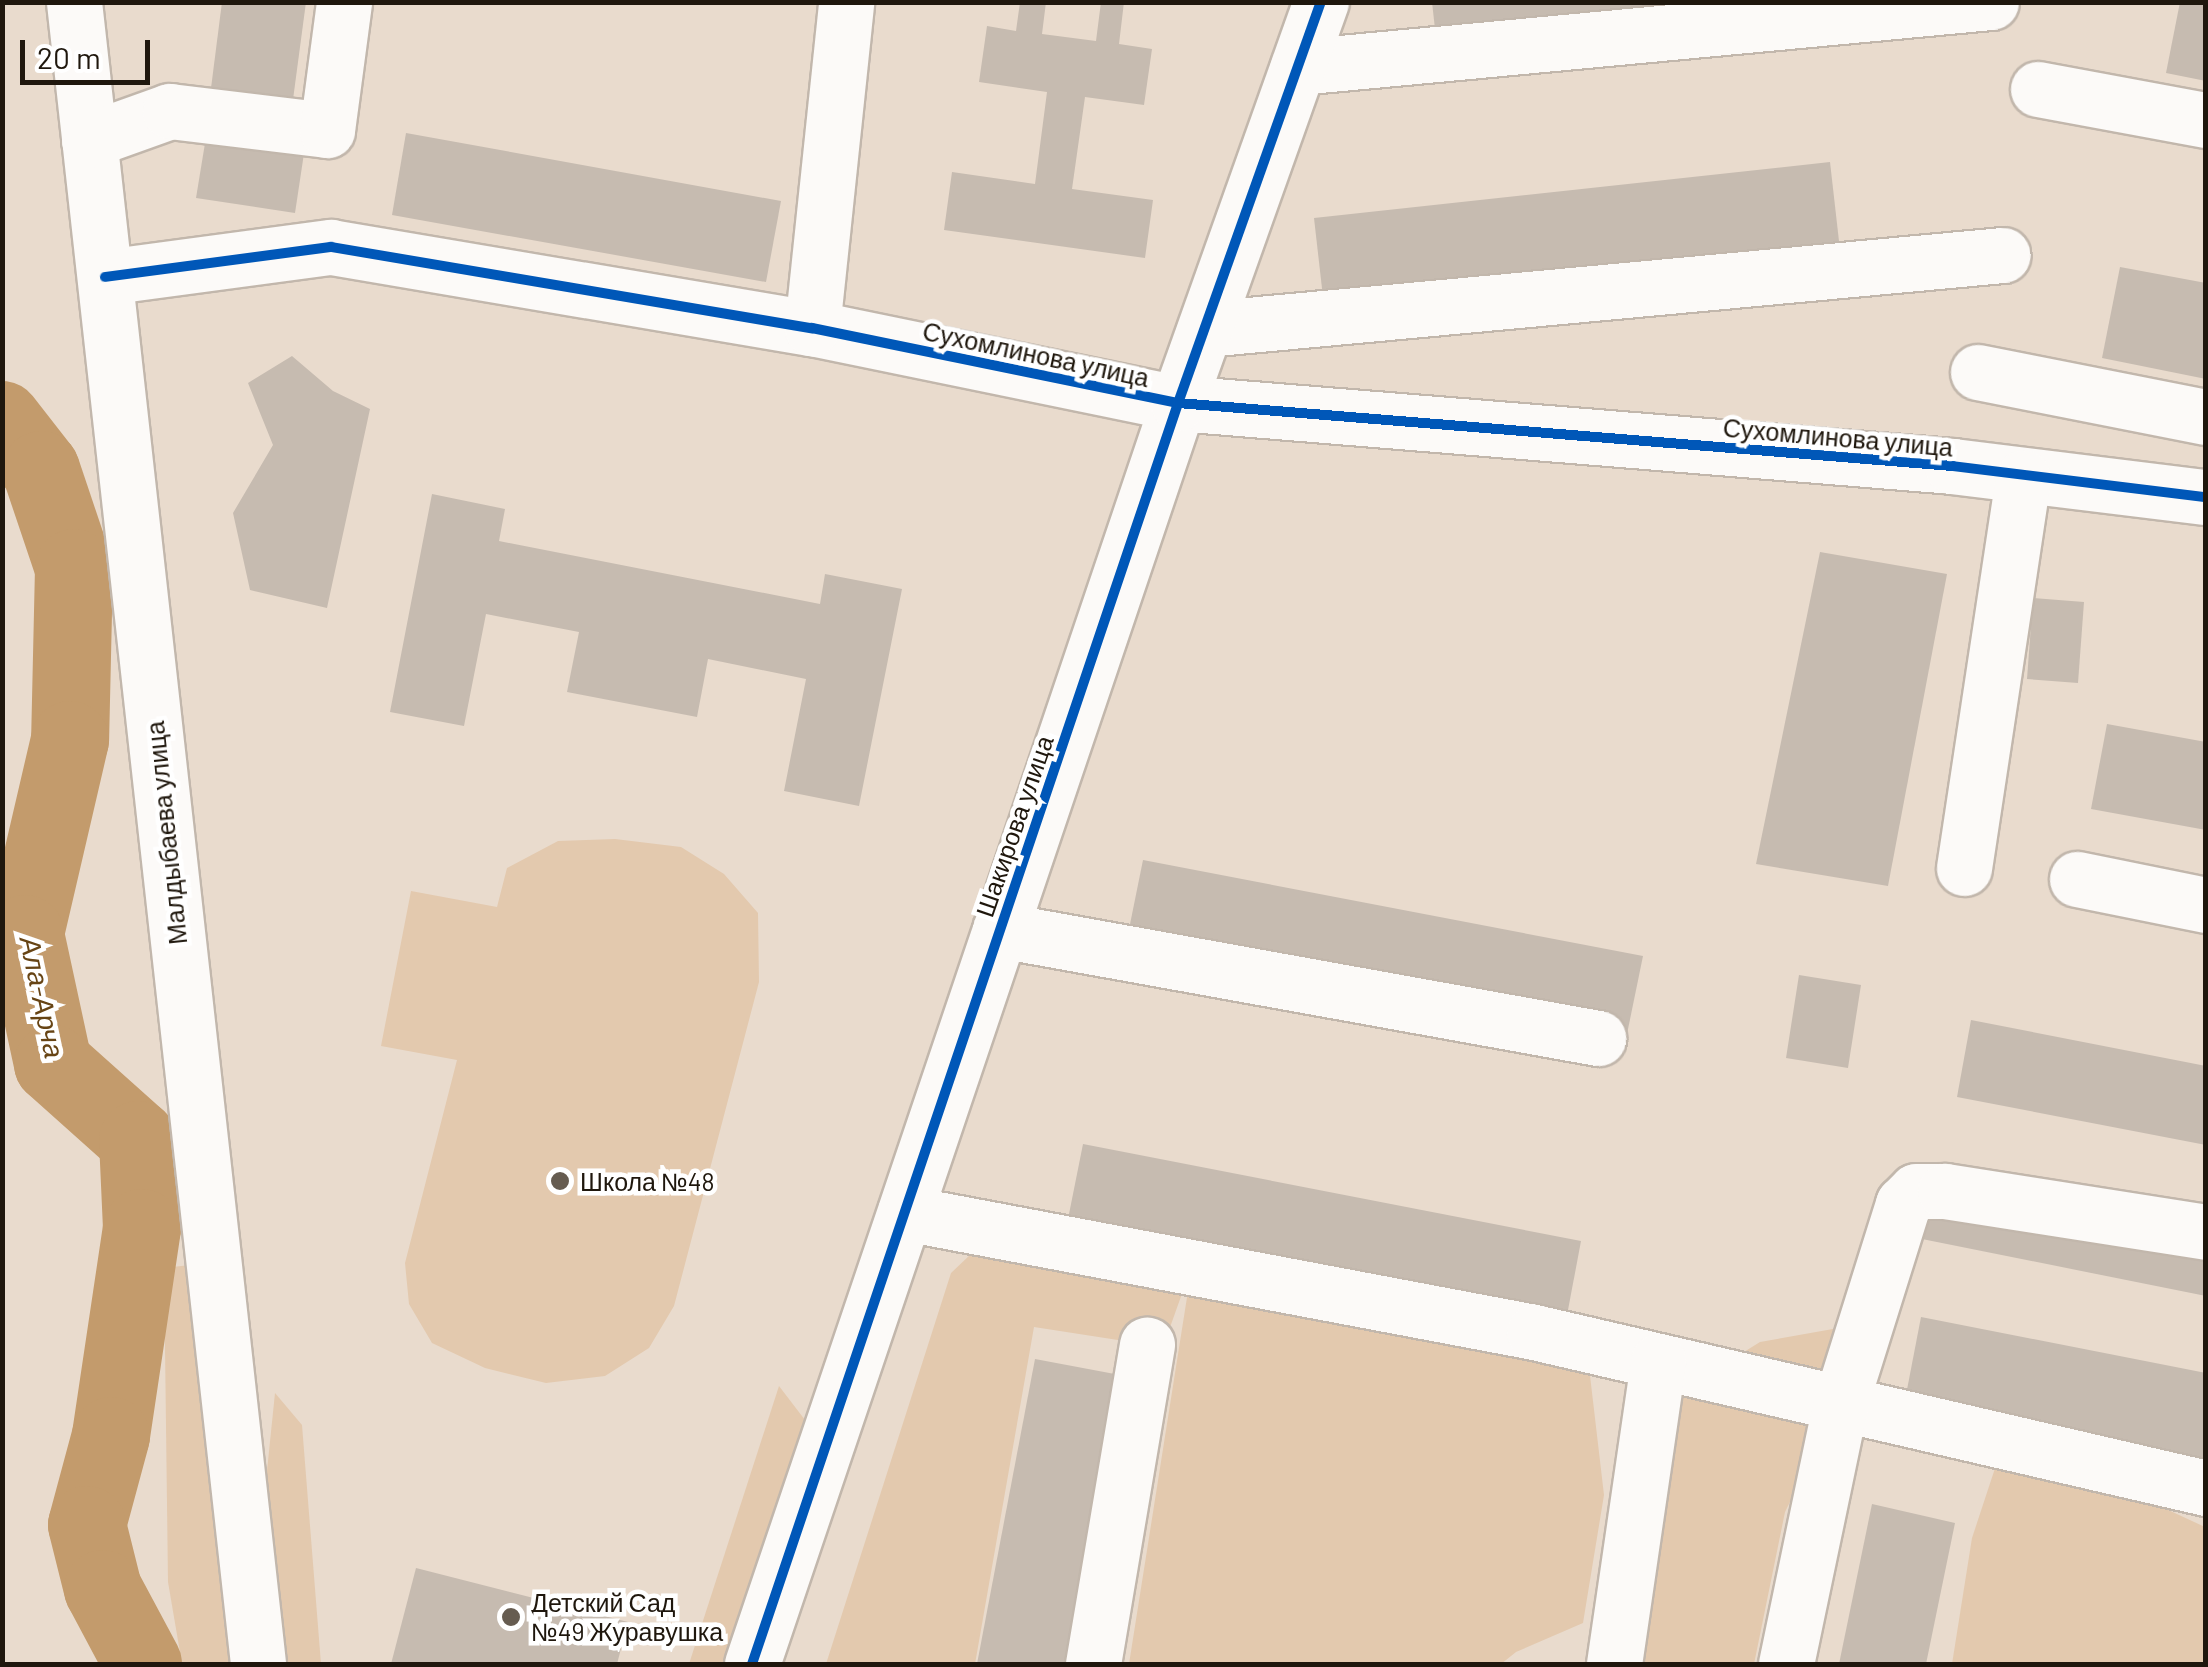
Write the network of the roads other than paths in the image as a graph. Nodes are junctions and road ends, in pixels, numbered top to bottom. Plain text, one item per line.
1 (74, 2) edge
2 (344, 2) edge
3 (846, 2) edge
4 (1321, 2) edge
5 (1991, 2) edge
6 (1298, 66) junction
7 (2038, 89) dead end
8 (2206, 120) edge
9 (89, 140) junction
10 (2002, 254) dead end
11 (104, 277) junction
12 (812, 328) junction
13 (1205, 329) junction
14 (1978, 372) dead end
15 (1178, 404) junction
16 (2206, 416) edge
17 (2022, 477) junction
18 (2206, 496) edge
19 (1964, 868) dead end
20 (2077, 879) dead end
21 (2206, 905) edge
22 (1000, 930) junction
23 (1598, 1038) dead end
24 (904, 1213) junction
25 (2206, 1232) edge
26 (1147, 1344) dead end
27 (1658, 1361) junction
28 (1840, 1405) junction
29 (2206, 1488) edge
30 (258, 1664) edge
31 (752, 1664) edge
32 (1093, 1664) edge
33 (1614, 1664) edge
34 (1786, 1664) edge

1 - 9 street, Малдыбаева улица
2 - 9 street
3 - 12 street
4 - 6 street, Шакирова улица
5 - 6 street
6 - 13 street, Шакирова улица
7 - 8 street
9 - 11 street, Малдыбаева улица
10 - 13 street
11 - 12 street, Сухомлинова улица
11 - 30 street, Малдыбаева улица
12 - 15 street, Сухомлинова улица
13 - 15 street, Шакирова улица
14 - 16 street
15 - 17 street, Сухомлинова улица
15 - 22 street, Шакирова улица
17 - 18 street, Сухомлинова улица
17 - 19 street
20 - 21 street
22 - 23 street
22 - 24 street, Шакирова улица
24 - 27 street
24 - 31 street, Шакирова улица
25 - 28 street
26 - 32 street
27 - 28 street
27 - 33 street
28 - 29 street
28 - 34 street

